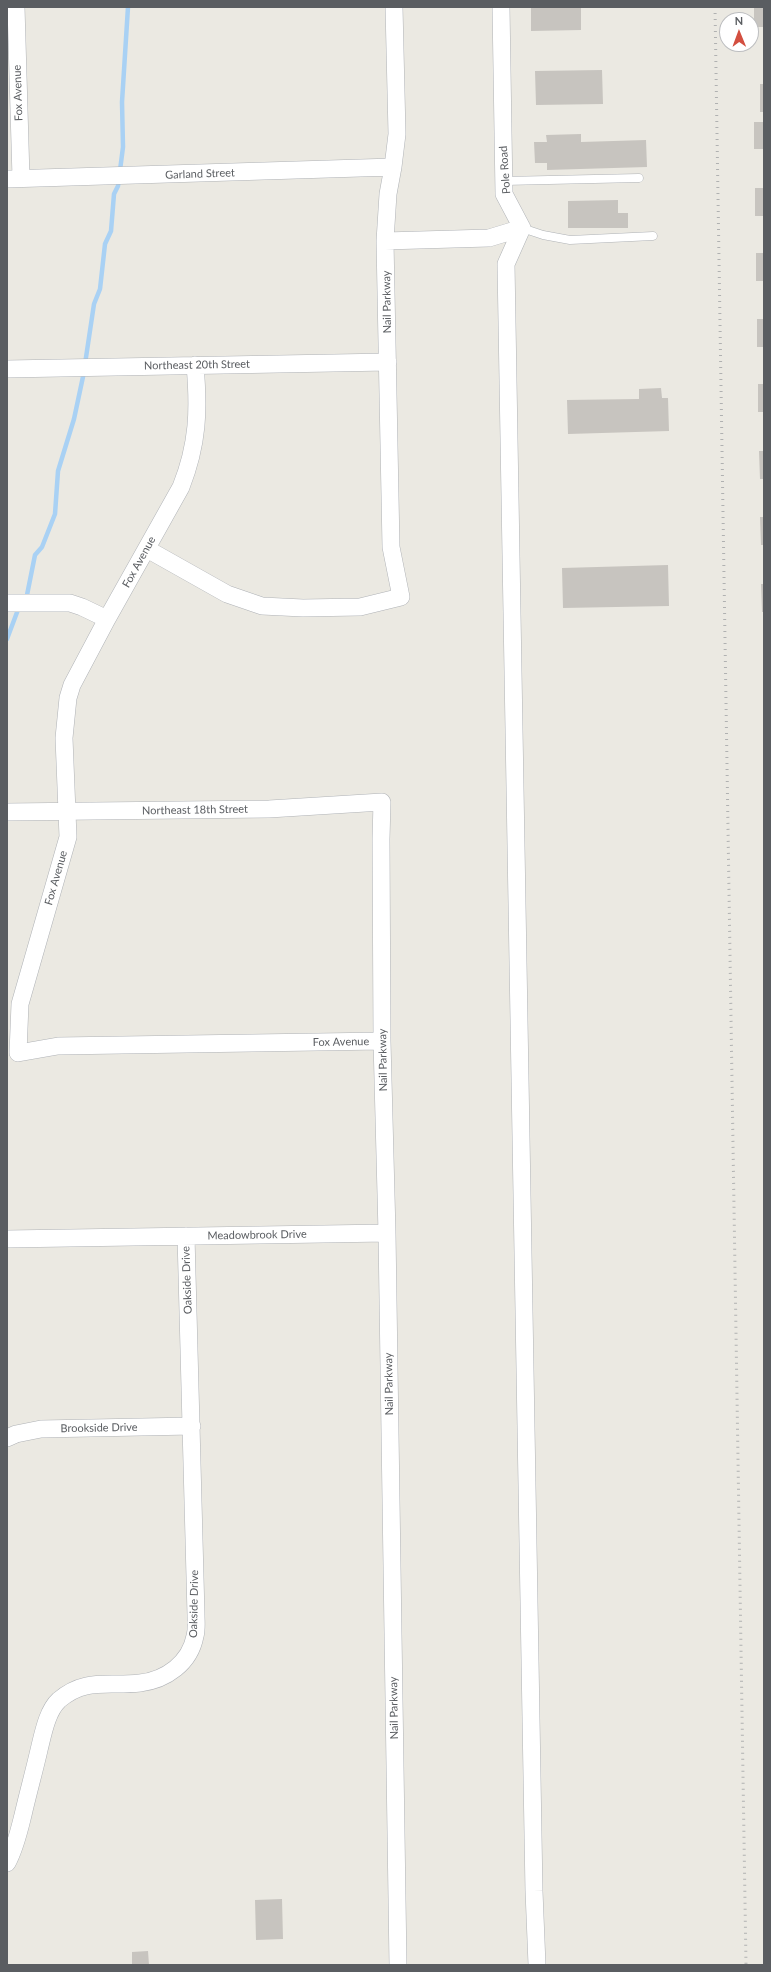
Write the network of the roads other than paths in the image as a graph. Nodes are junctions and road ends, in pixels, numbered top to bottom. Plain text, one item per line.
1 (16, 7) edge
2 (394, 7) edge
3 (501, 7) edge
4 (393, 167) junction
5 (639, 178) dead end
6 (14, 179) edge
7 (504, 181) junction
8 (522, 228) junction
9 (653, 236) dead end
10 (385, 241) junction
11 (388, 362) junction
12 (195, 365) junction
13 (7, 369) edge
14 (147, 549) junction
15 (7, 603) edge
16 (107, 619) junction
17 (382, 802) joint
18 (68, 811) junction
19 (7, 812) edge
20 (382, 1041) junction
21 (387, 1233) junction
22 (186, 1236) junction
23 (7, 1239) edge
24 (192, 1426) junction
25 (7, 1438) edge
26 (7, 1863) edge
27 (398, 1965) edge
28 (537, 1965) edge

1 - 6 street, Fox Avenue
2 - 4 street, Nail Parkway
3 - 7 street, Pole Road
4 - 6 street, Garland Street
4 - 10 street, Nail Parkway
5 - 7 lane
7 - 8 street, Pole Road
8 - 9 lane
8 - 10 street
8 - 28 street
10 - 11 street, Nail Parkway
11 - 12 street, Northeast 20th Street
11 - 14 street, Nail Parkway
12 - 13 street, Northeast 20th Street
12 - 14 street, Fox Avenue
14 - 16 street, Fox Avenue
15 - 16 street
16 - 18 street, Fox Avenue
17 - 18 street, Northeast 18th Street
17 - 20 street, Nail Parkway
18 - 19 street, Northeast 18th Street
18 - 20 street, Fox Avenue
20 - 21 street, Nail Parkway
21 - 22 street, Meadowbrook Drive
21 - 27 street, Nail Parkway
22 - 23 street, Meadowbrook Drive
22 - 24 street, Oakside Drive
24 - 25 street, Brookside Drive
24 - 26 street, Oakside Drive

